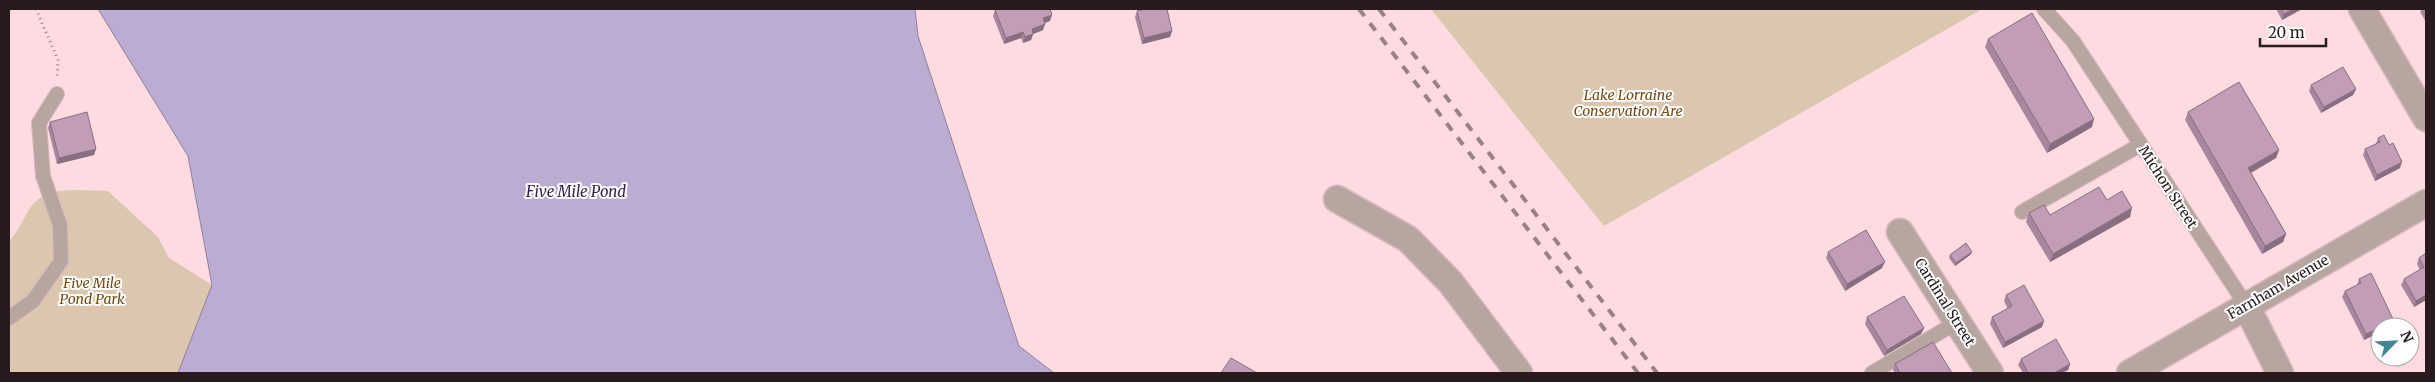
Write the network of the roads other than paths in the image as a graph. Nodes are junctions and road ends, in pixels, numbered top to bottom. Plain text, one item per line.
1 (2044, 9) edge
2 (2362, 9) edge
3 (57, 94) road end
4 (2426, 118) edge
5 (2140, 145) junction
6 (1337, 199) dead end
7 (2426, 203) edge
8 (2022, 212) dead end
9 (1900, 232) dead end
10 (2246, 305) junction
11 (9, 318) edge
12 (1957, 322) junction
13 (1519, 373) edge
14 (1872, 373) edge
15 (1990, 373) edge
16 (2130, 373) edge
17 (2280, 373) edge

1 - 5 lane, Michon Street
2 - 4 street
3 - 11 lane
5 - 8 lane
5 - 10 lane, Michon Street
6 - 13 street
7 - 10 street, Farnham Avenue
9 - 12 street, Cardinal Street
10 - 16 street, Farnham Avenue
10 - 17 street, Michon Street
12 - 14 lane
12 - 15 street, Cardinal Street

